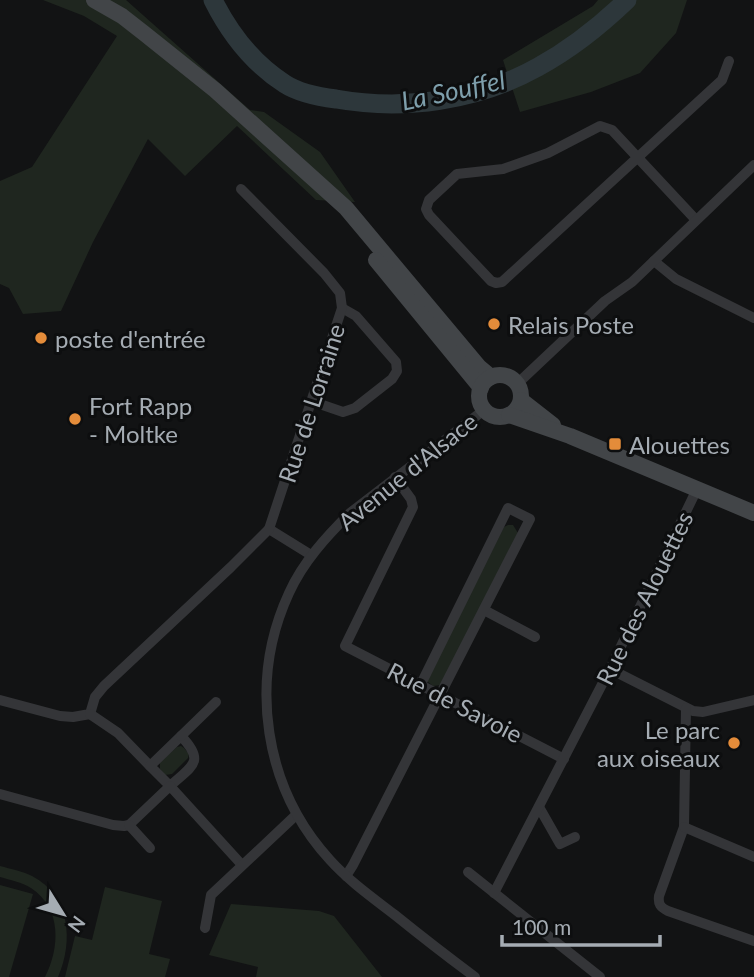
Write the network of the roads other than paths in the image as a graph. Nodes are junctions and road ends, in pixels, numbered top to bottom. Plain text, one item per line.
1 (94, 0) edge
2 (729, 61) dead end
3 (637, 158) junction
4 (754, 164) edge
5 (241, 189) dead end
6 (696, 220) junction
7 (654, 261) junction
8 (342, 308) junction
9 (754, 318) edge
10 (486, 382) junction
11 (519, 392) junction
12 (312, 401) junction
13 (484, 410) junction
14 (509, 415) junction
15 (570, 436) junction
16 (395, 477) junction
17 (697, 489) junction
18 (754, 513) edge
19 (269, 528) junction
20 (311, 555) junction
21 (484, 610) junction
22 (535, 637) dead end
23 (610, 669) junction
24 (421, 684) junction
25 (439, 694) junction
26 (0, 700) edge
27 (754, 700) edge
28 (216, 702) dead end
29 (686, 708) junction
30 (90, 714) junction
31 (181, 736) junction
32 (564, 759) junction
33 (150, 765) junction
34 (170, 786) junction
35 (0, 794) edge
36 (539, 807) junction
37 (296, 815) junction
38 (129, 825) junction
39 (684, 827) junction
40 (575, 837) dead end
41 (150, 848) dead end
42 (754, 857) edge
43 (243, 865) junction
44 (468, 873) dead end
45 (346, 876) junction
46 (494, 893) junction
47 (205, 928) dead end
48 (754, 941) edge
49 (469, 975) edge
50 (600, 977) edge

1 - 10 main road
2 - 3 street
3 - 3 street
3 - 6 street
4 - 6 street
5 - 8 street, Rue de Lorraine
6 - 7 street
7 - 9 street
7 - 11 street
8 - 12 street, Rue de Lorraine
8 - 12 street
10 - 11 main road
10 - 13 main road
11 - 14 main road
11 - 15 main road
12 - 19 street, Rue de Lorraine
13 - 14 main road
13 - 16 street, Avenue d'Alsace
14 - 15 main road
15 - 17 main road
16 - 20 street, Avenue d'Alsace
16 - 24 street, Rue de Savoie
17 - 18 main road
17 - 23 street, Rue des Alouettes
19 - 20 street
19 - 30 street, Rue de Lorraine
20 - 37 street, Avenue d'Alsace
21 - 22 street
21 - 24 street
21 - 25 street
23 - 29 street
23 - 32 street, Rue des Alouettes
24 - 25 street, Rue de Savoie
25 - 32 street, Rue de Savoie
25 - 45 street
26 - 30 street
27 - 29 street
28 - 31 street
29 - 39 street
30 - 33 street
31 - 33 street
31 - 34 street
32 - 36 street, Rue des Alouettes
33 - 34 street
34 - 38 street
34 - 43 street
35 - 38 street
36 - 40 street
36 - 46 street, Rue des Alouettes
37 - 43 street
37 - 45 street, Avenue d'Alsace
38 - 41 street
39 - 42 street
39 - 48 street
43 - 47 street
44 - 46 street
45 - 49 street, Avenue d'Alsace
46 - 50 street

